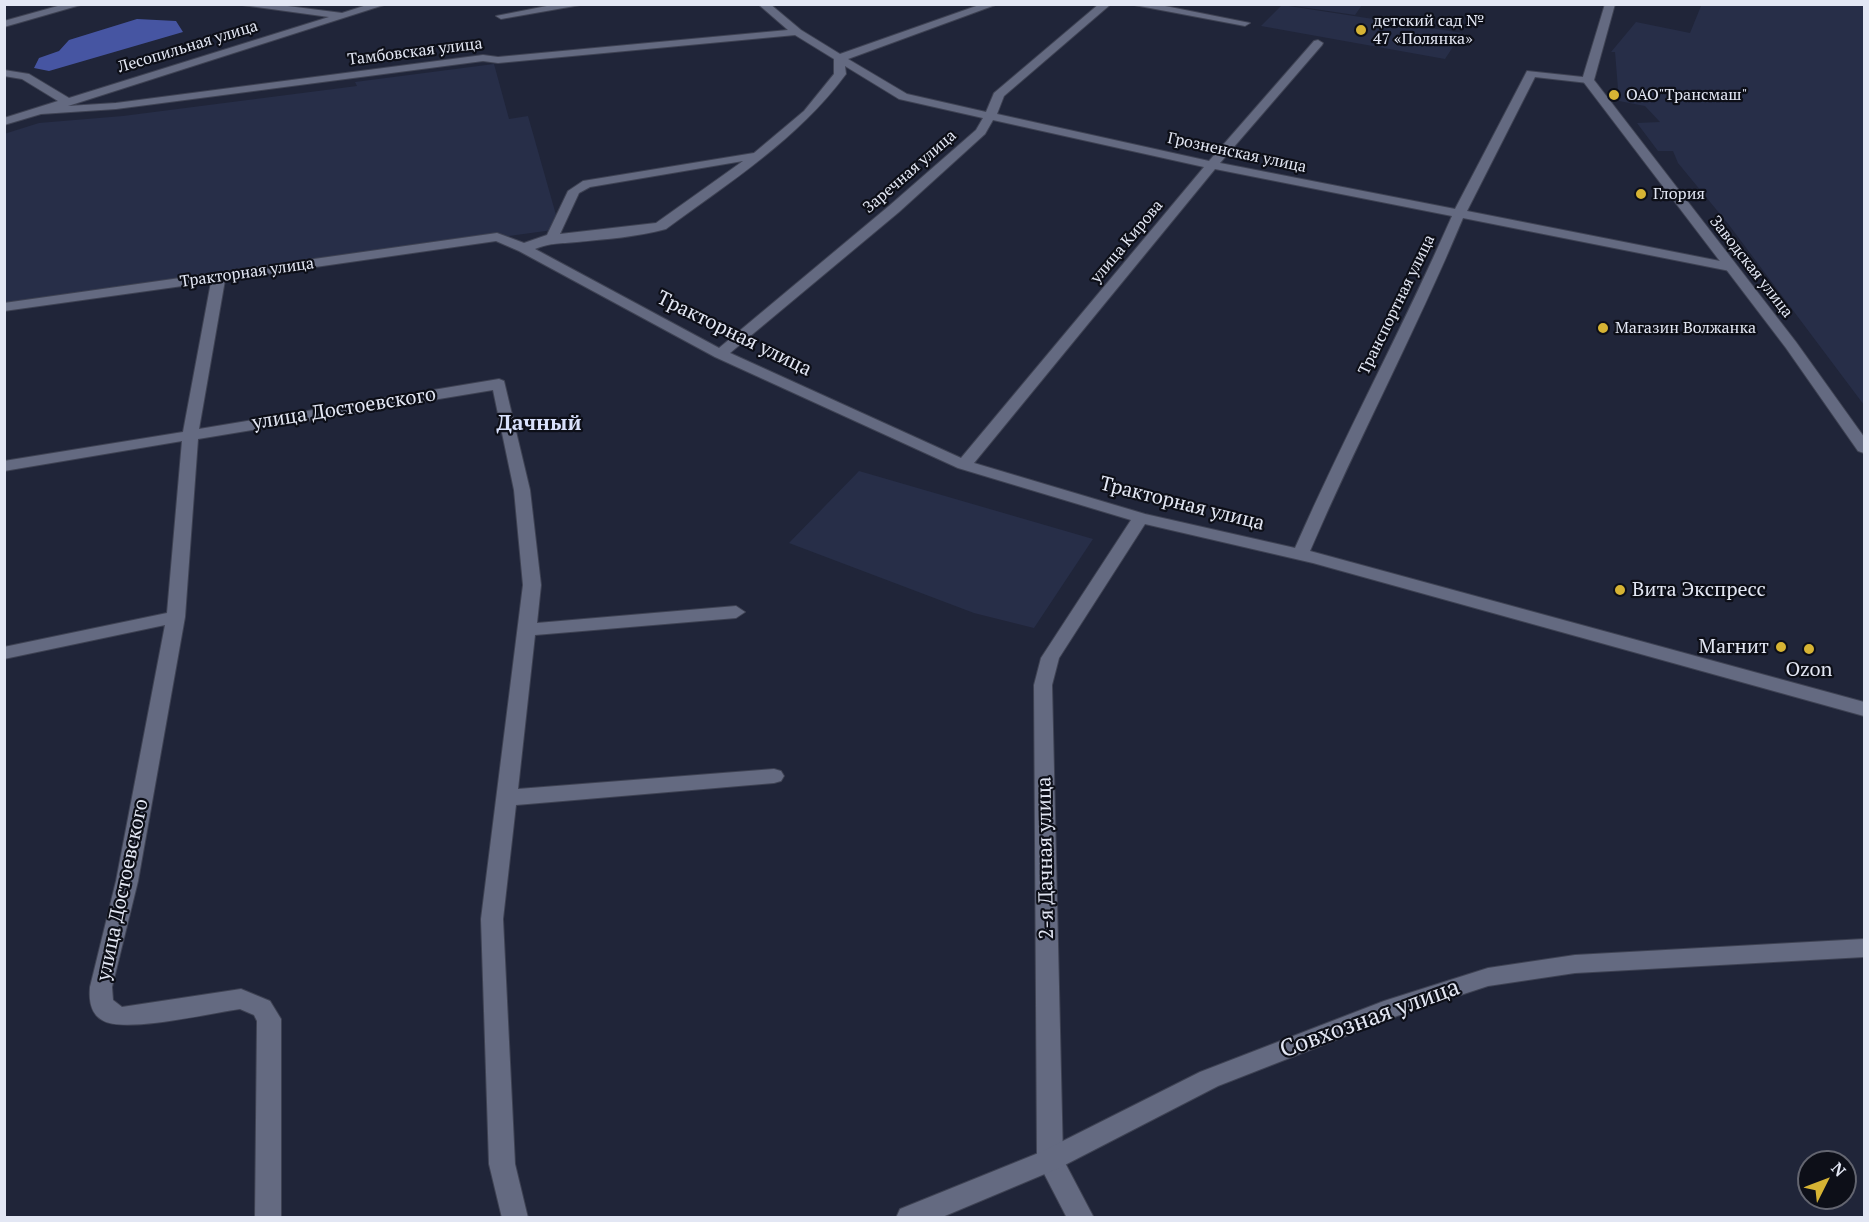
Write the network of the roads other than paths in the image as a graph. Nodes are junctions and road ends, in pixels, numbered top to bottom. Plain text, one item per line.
1 (79, 4) edge
2 (240, 4) edge
3 (382, 4) edge
4 (581, 4) edge
5 (763, 4) edge
6 (993, 4) edge
7 (1106, 4) edge
8 (1134, 4) edge
9 (1610, 4) edge
10 (346, 16) junction
11 (501, 16) dead end
12 (1245, 23) dead end
13 (4, 24) edge
14 (797, 32) junction
15 (1318, 43) dead end
16 (838, 58) junction
17 (4, 73) edge
18 (1588, 80) junction
19 (71, 100) junction
20 (98, 107) junction
21 (38, 111) junction
22 (990, 116) junction
23 (4, 122) edge
24 (756, 155) junction
25 (1212, 165) junction
26 (1458, 216) junction
27 (552, 238) junction
28 (524, 248) junction
29 (1730, 267) junction
30 (219, 277) junction
31 (4, 307) edge
32 (720, 354) junction
33 (190, 434) junction
34 (1864, 448) edge
35 (964, 465) junction
36 (4, 466) edge
37 (1140, 518) junction
38 (1300, 555) junction
39 (736, 612) dead end
40 (176, 617) junction
41 (526, 630) junction
42 (4, 653) edge
43 (1864, 709) edge
44 (774, 776) dead end
45 (506, 798) junction
46 (1864, 948) edge
47 (1050, 1160) junction
48 (268, 1218) edge
49 (515, 1218) edge
50 (909, 1218) edge
51 (1081, 1218) edge

1 - 13 street
2 - 10 street
3 - 10 street, Лесопильная улица
4 - 11 street
5 - 14 street, Грозненская улица
6 - 16 street
7 - 22 street, Заречная улица
8 - 12 street
9 - 18 street
10 - 19 street, Лесопильная улица
14 - 16 street, Грозненская улица
14 - 20 street, Тамбовская улица
15 - 25 street, улица Кирова
16 - 22 street, Грозненская улица
16 - 24 street
17 - 19 street
18 - 26 street, Транспортная улица
18 - 29 street, Заводская улица
19 - 20 street
19 - 21 street, Лесопильная улица
20 - 21 street, Тамбовская улица
21 - 23 street, Лесопильная улица
22 - 25 street, Грозненская улица
22 - 32 street, Заречная улица
24 - 27 street
24 - 27 street
25 - 26 street, Грозненская улица
25 - 35 street, улица Кирова
26 - 29 street, Грозненская улица
26 - 38 street, Транспортная улица
27 - 28 street
28 - 30 street, Тракторная улица
28 - 32 street, Тракторная улица
29 - 34 street, Заводская улица
30 - 31 street, Тракторная улица
30 - 33 street, улица Достоевского
32 - 35 street, Тракторная улица
33 - 36 street, улица Достоевского
33 - 40 street, улица Достоевского
33 - 41 street, улица Достоевского
35 - 37 street, Тракторная улица
37 - 38 street, Тракторная улица
37 - 47 street, 2-я Дачная улица
38 - 43 street, Тракторная улица
39 - 41 street
40 - 42 street
40 - 48 street, улица Достоевского
41 - 45 street
44 - 45 street
45 - 49 street
46 - 47 street, Совхозная улица
47 - 50 street, Совхозная улица
47 - 51 street, 2-я Дачная улица

